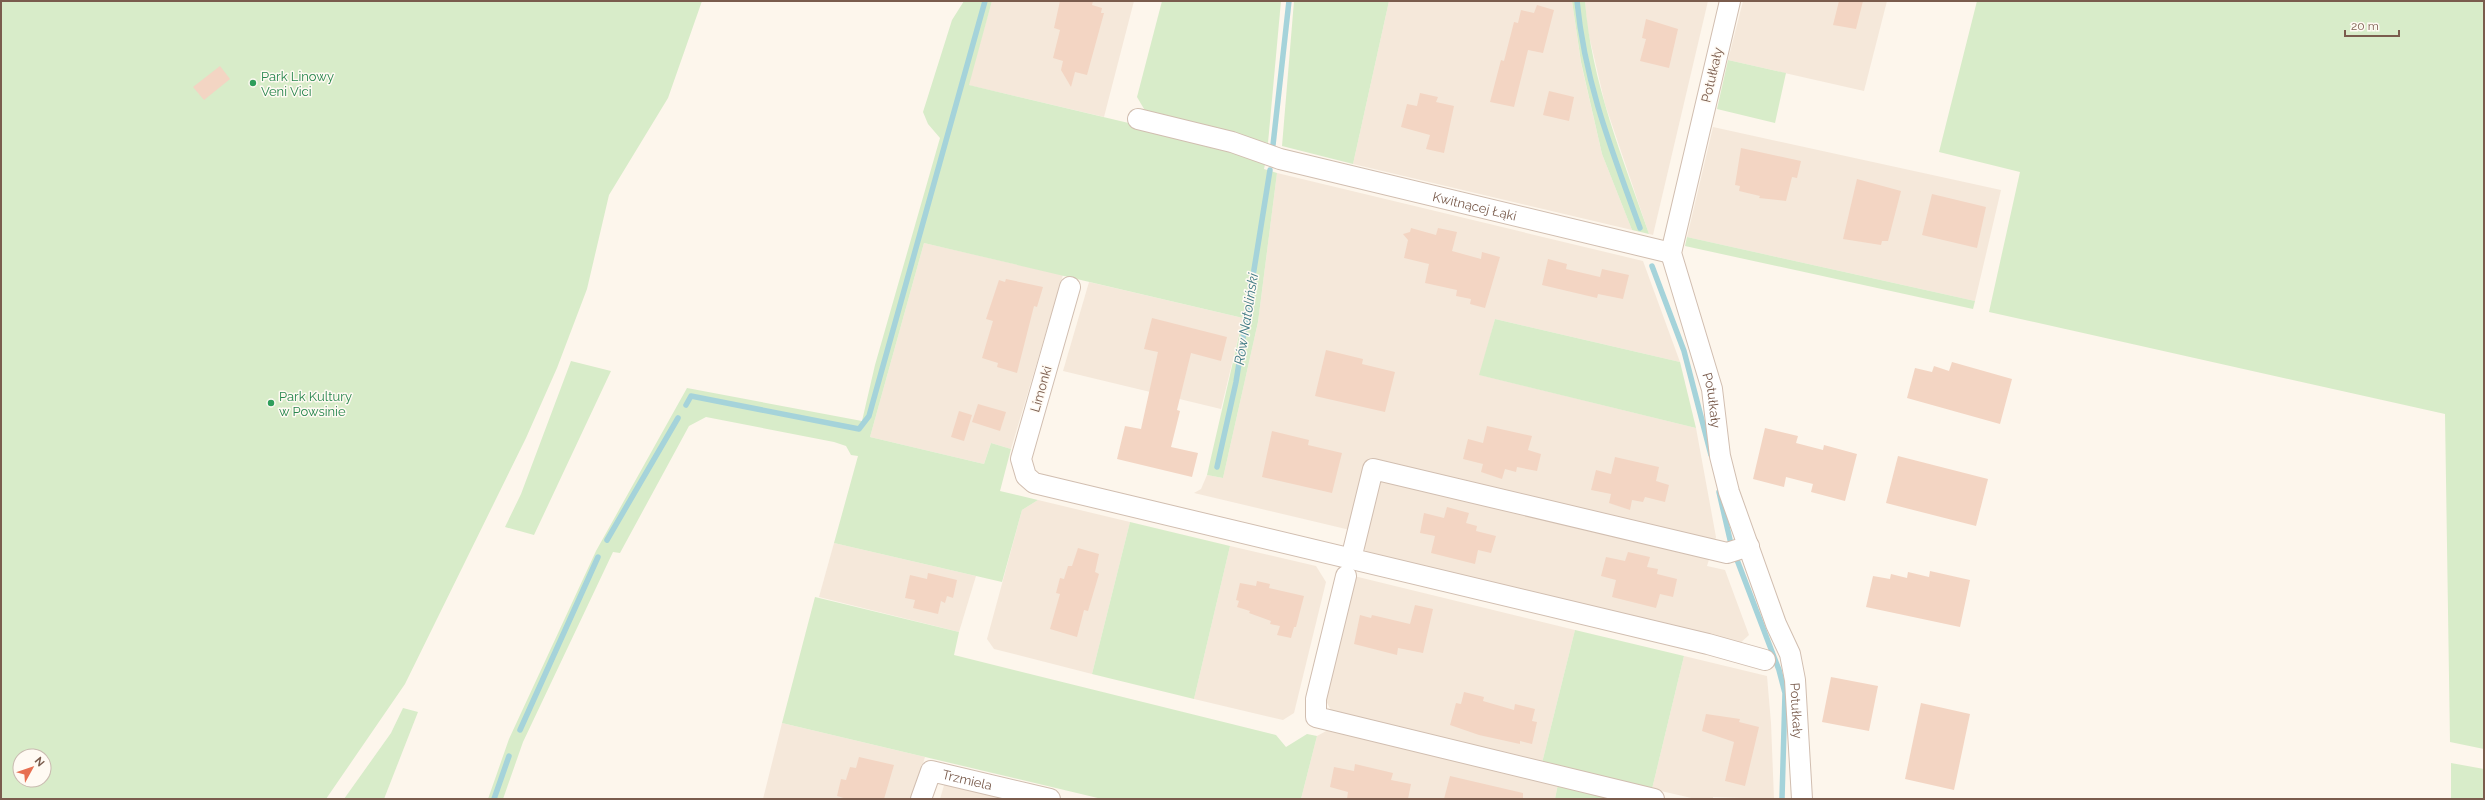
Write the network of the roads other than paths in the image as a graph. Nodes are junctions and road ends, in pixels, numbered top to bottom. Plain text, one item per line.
1 (1730, 1) edge
2 (1138, 119) dead end
3 (1671, 253) junction
4 (1070, 287) dead end
5 (1739, 549) junction
6 (1349, 568) junction
7 (1765, 660) dead end
8 (921, 799) edge
9 (1050, 799) edge
10 (1654, 799) edge
11 (1802, 799) edge

1 - 3 street, Potułkały
2 - 3 street, Kwitnącej Łąki
3 - 5 street, Potułkały
4 - 6 street, Limonki
5 - 6 street
5 - 11 street, Potułkały
6 - 7 street
6 - 10 street
8 - 9 street, Trzmiela

